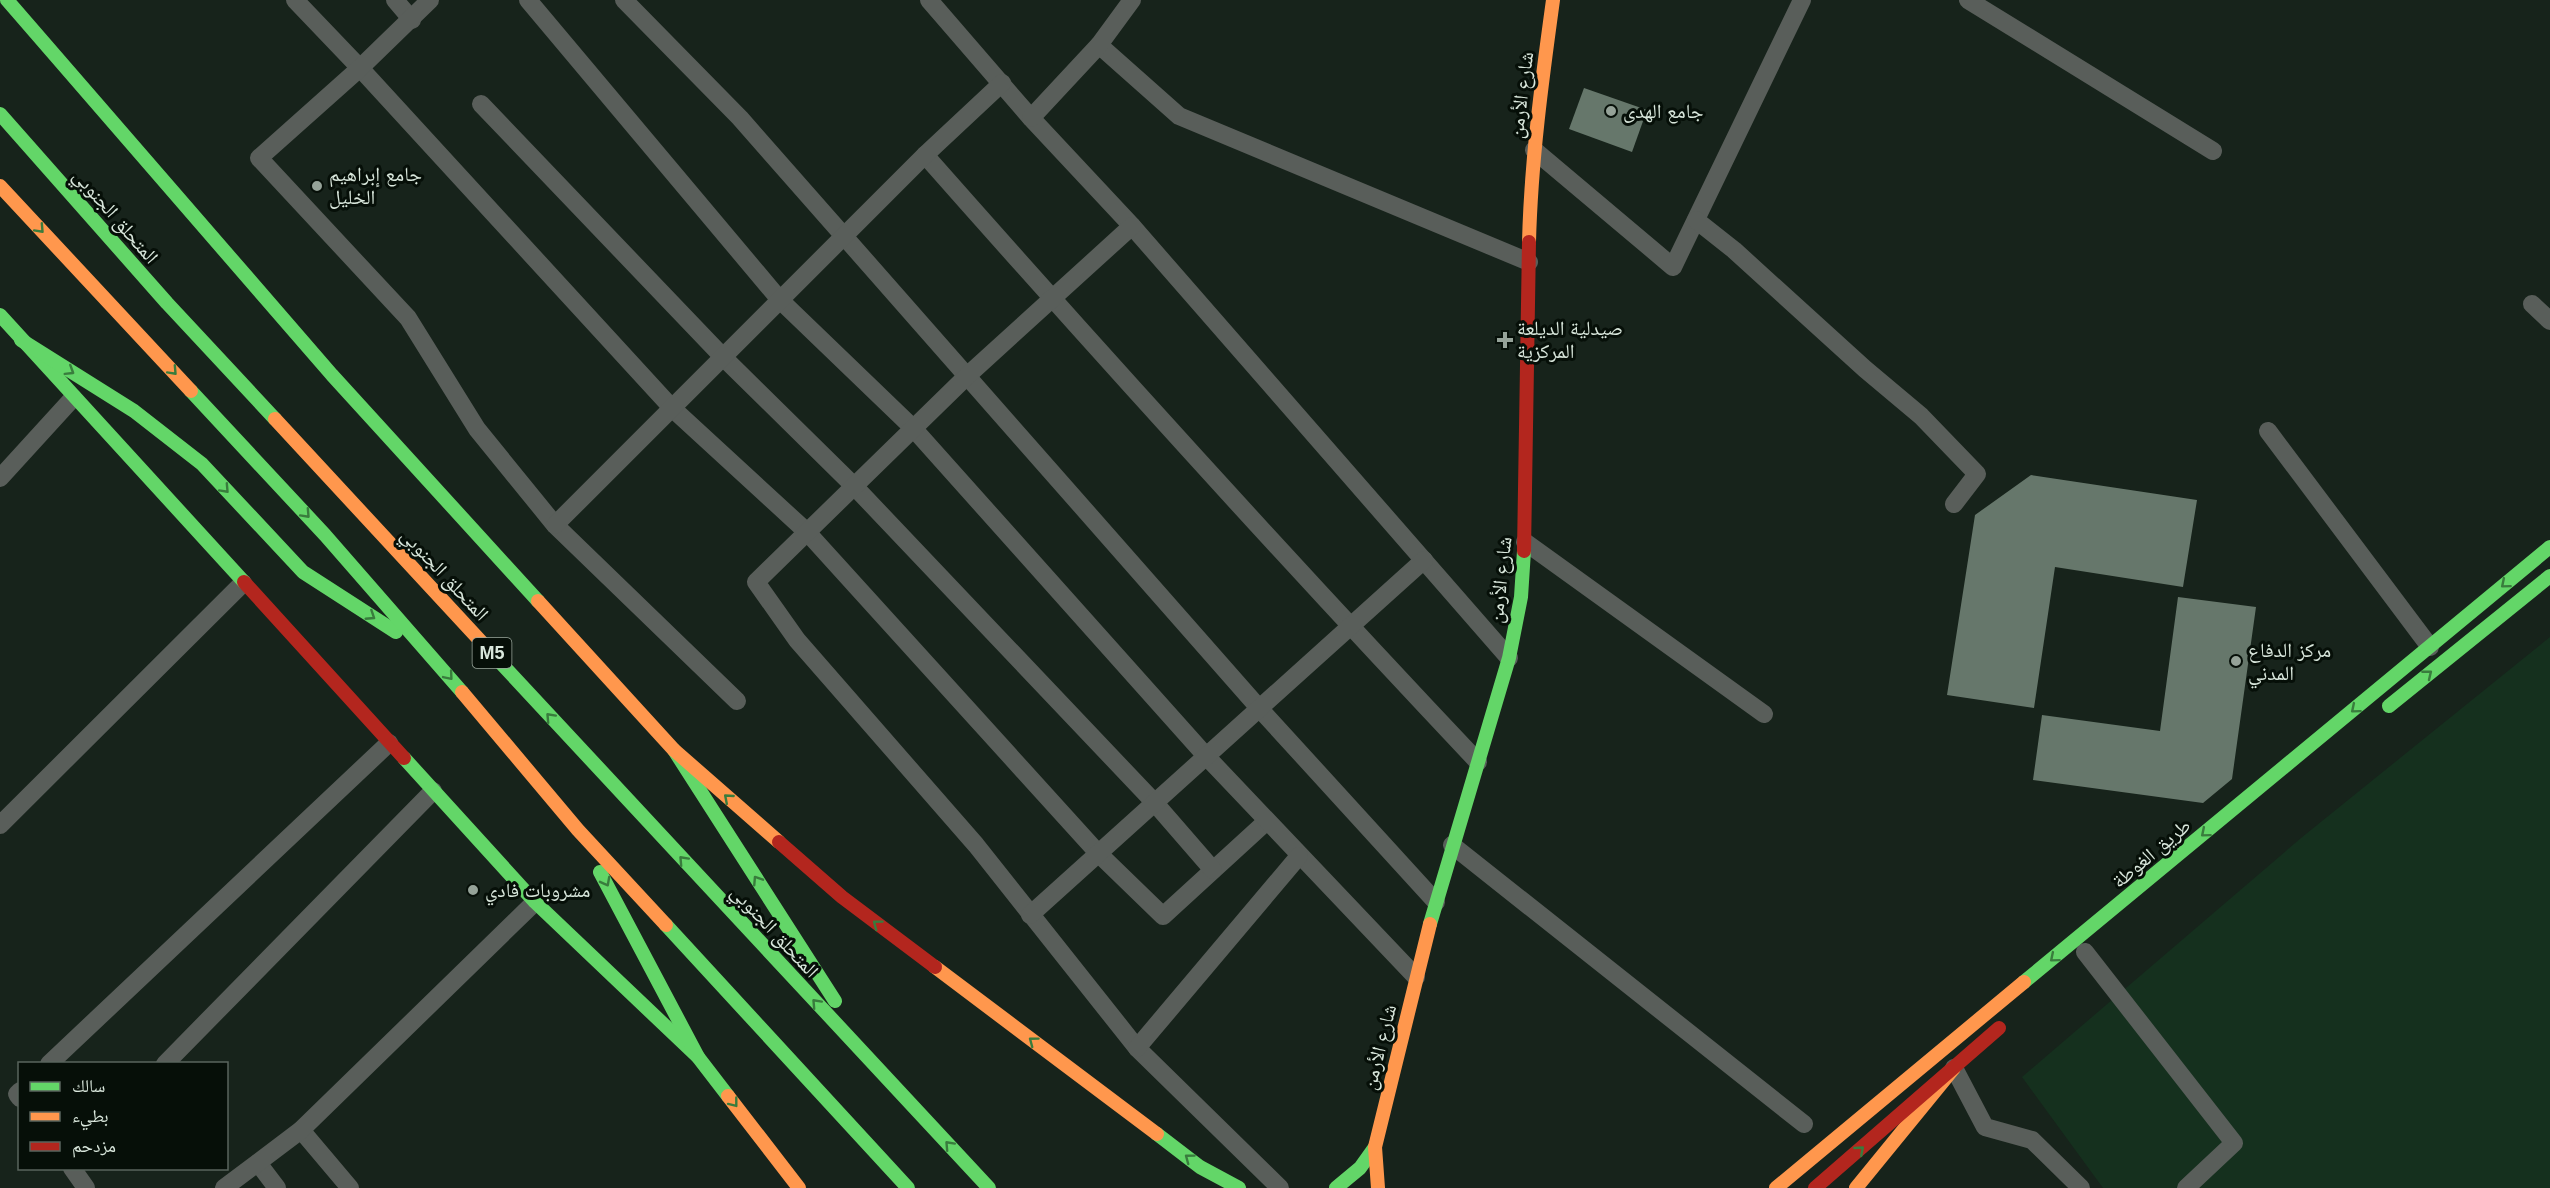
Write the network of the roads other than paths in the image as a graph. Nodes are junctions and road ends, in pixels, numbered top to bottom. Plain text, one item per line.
1 (295, 0) edge
2 (395, 0) edge
3 (430, 0) edge
4 (528, 0) edge
5 (624, 0) edge
6 (929, 0) edge
7 (1132, 0) edge
8 (1554, 0) edge
9 (1802, 0) edge
10 (1968, 0) edge
11 (10, 2) edge
12 (412, 20) junction
13 (1100, 45) junction
14 (360, 68) junction
15 (1002, 83) junction
16 (481, 105) dead end
17 (0, 114) edge
18 (1031, 118) junction
19 (1534, 150) junction
20 (2213, 151) dead end
21 (925, 155) junction
22 (0, 186) edge
23 (1696, 220) junction
24 (1132, 226) junction
25 (843, 237) junction
26 (1529, 262) junction
27 (1052, 299) junction
28 (780, 300) junction
29 (2532, 304) dead end
30 (0, 315) edge
31 (2550, 321) edge
32 (21, 340) junction
33 (723, 357) junction
34 (967, 376) junction
35 (74, 398) junction
36 (672, 408) junction
37 (913, 428) junction
38 (2268, 431) dead end
39 (0, 478) edge
40 (855, 486) junction
41 (1954, 504) dead end
42 (555, 525) junction
43 (807, 532) junction
44 (1525, 542) junction
45 (2550, 547) edge
46 (1424, 560) junction
47 (2550, 576) edge
48 (243, 583) junction
49 (1350, 626) junction
50 (2430, 647) junction
51 (430, 654) junction
52 (1509, 658) junction
53 (737, 701) dead end
54 (1259, 708) junction
55 (2381, 712) dead end
56 (1764, 714) dead end
57 (389, 743) junction
58 (674, 750) junction
59 (1206, 756) junction
60 (1478, 762) junction
61 (433, 791) junction
62 (1154, 802) junction
63 (1267, 821) junction
64 (0, 825) edge
65 (578, 830) junction
66 (1452, 845) junction
67 (1098, 853) junction
68 (1299, 856) junction
69 (1213, 870) junction
70 (535, 902) junction
71 (1436, 902) junction
72 (1030, 915) junction
73 (2087, 951) dead end
74 (1416, 977) junction
75 (2006, 1022) dead end
76 (1137, 1048) junction
77 (864, 1055) junction
78 (698, 1057) junction
79 (51, 1062) edge
80 (167, 1062) edge
81 (1954, 1068) junction
82 (1804, 1124) dead end
83 (301, 1130) junction
84 (1375, 1147) junction
85 (258, 1163) junction
86 (74, 1170) edge
87 (87, 1188) edge
88 (224, 1188) edge
89 (277, 1188) edge
90 (350, 1188) edge
91 (799, 1188) edge
92 (908, 1188) edge
93 (989, 1188) edge
94 (1239, 1188) edge
95 (1280, 1188) edge
96 (1336, 1188) edge
97 (1378, 1188) edge
98 (1776, 1188) edge
99 (1815, 1188) edge
100 (1856, 1188) edge
101 (2081, 1188) edge
102 (2187, 1188) edge

1 - 14 street
2 - 12 street
3 - 12 street
4 - 28 street
5 - 25 street
6 - 15 street
7 - 13 street
8 - 19 main road, شارع الأرمن
9 - 23 street
10 - 20 street
11 - 58 main road
12 - 14 street
13 - 18 street
13 - 26 street
14 - 36 street
14 - 42 street
15 - 18 street
15 - 21 street
16 - 33 street
77 -> 17 main road, المتحلق الجنوبي / M5
18 - 24 street
19 - 23 street
19 - 26 main road, شارع الأرمن
21 - 25 street
21 - 27 street
22 -> 51 main road, M5
23 - 41 street
24 - 27 street
24 - 46 street
25 - 28 street
25 - 34 street
26 - 44 main road, شارع الأرمن
27 - 34 street
27 - 49 street
28 - 33 street
28 - 37 street
29 - 31 street
30 - 32 main road
32 - 35 main road
32 -> 51 main road
33 - 36 street
33 - 40 street
34 - 37 street
34 - 54 street
35 - 39 street
35 - 48 main road
36 - 42 street
36 - 43 street
37 - 40 street
37 - 59 street
38 - 50 street
40 - 43 street
40 - 62 street
42 - 53 street
43 - 67 street
43 - 72 street
44 - 52 main road, شارع الأرمن
44 - 56 street
45 -> 50 main road, طريق الغوطة
46 - 49 street
46 - 52 street
55 -> 47 main road
48 - 57 main road
48 - 64 street
49 - 54 street
49 - 60 street
50 -> 98 main road, طريق الغوطة
51 -> 65 main road, M5
52 - 60 main road, شارع الأرمن
54 - 59 street
54 - 71 street
57 - 61 main road
57 - 79 street
77 -> 58 main road
94 -> 58 main road
59 - 62 street
59 - 63 street
60 - 66 main road, شارع الأرمن
61 - 70 main road
61 - 80 street
62 - 67 street
62 - 69 street
63 - 68 street
63 - 69 street
65 -> 78 main road
65 - 92 main road, M5
66 - 71 main road, شارع الأرمن
66 - 82 street
67 - 69 street
67 - 72 street
68 - 74 street
68 - 76 street
70 - 78 main road
70 - 83 street
71 - 74 main road, شارع الأرمن
72 - 76 street
73 - 102 street
74 - 84 main road, شارع الأرمن
75 - 81 main road
76 - 95 street
93 -> 77 main road, المتحلق الجنوبي / M5
78 -> 91 main road
99 -> 81 main road
81 - 100 main road
81 - 101 street
83 - 85 street
83 - 90 street
84 - 96 main road, شارع الأرمن
84 - 97 main road, شارع الأرمن
85 - 88 street
85 - 89 street
86 - 87 street

